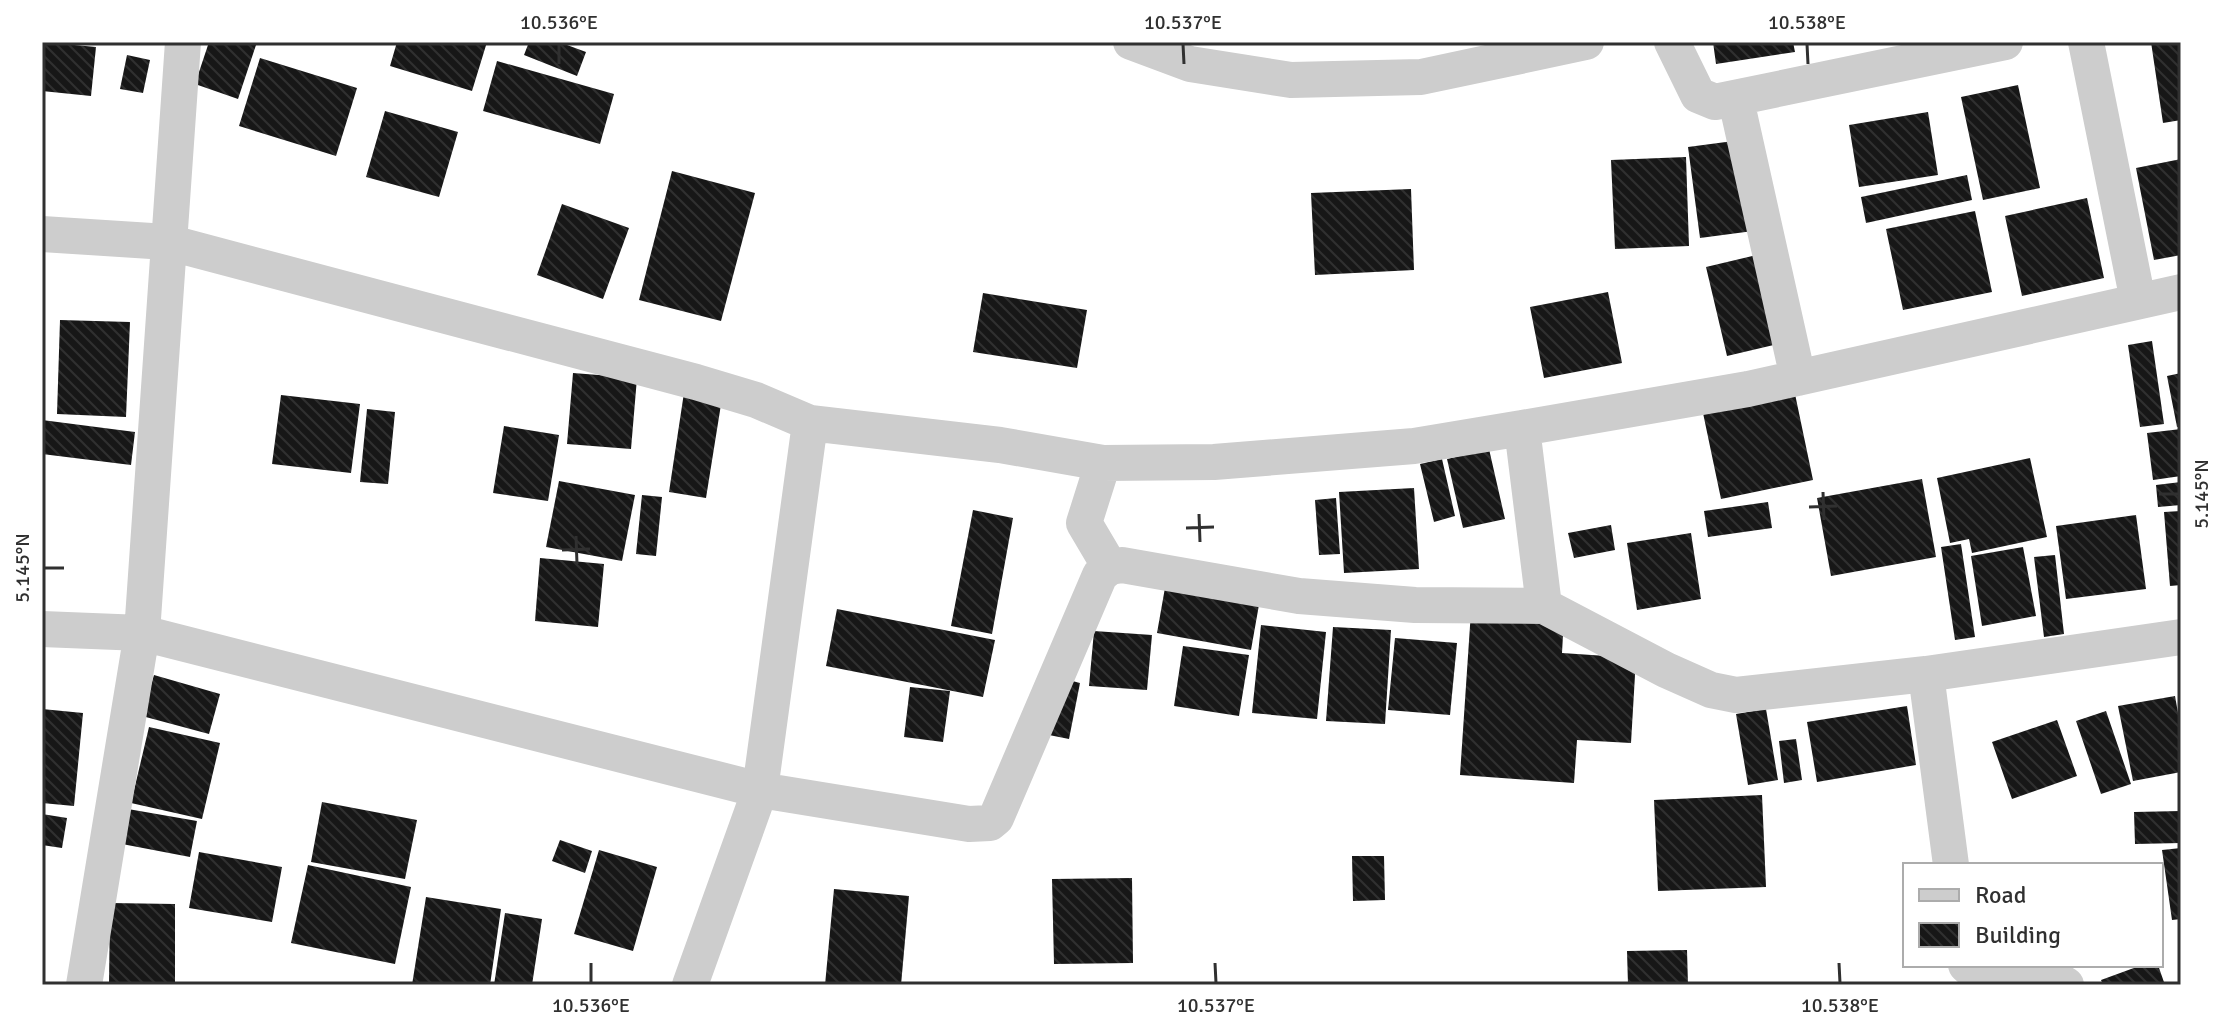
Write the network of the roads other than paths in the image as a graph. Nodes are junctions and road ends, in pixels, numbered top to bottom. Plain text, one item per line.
1 (183, 42) edge
2 (1131, 42) edge
3 (1586, 42) edge
4 (1672, 42) edge
5 (2005, 42) edge
6 (2086, 42) edge
7 (1736, 100) junction
8 (42, 234) edge
9 (167, 242) junction
10 (2181, 292) edge
11 (2138, 301) junction
12 (1798, 378) junction
13 (810, 423) junction
14 (1522, 428) junction
15 (1103, 463) junction
16 (1110, 567) junction
17 (1544, 606) junction
18 (42, 629) edge
19 (142, 633) junction
20 (2181, 637) edge
21 (1926, 674) junction
22 (760, 790) junction
23 (1951, 863) edge
24 (1968, 967) edge
25 (84, 985) edge
26 (690, 985) edge
27 (2066, 985) edge

1 - 9 street
2 - 3 street
4 - 7 street
5 - 7 street
6 - 11 street
7 - 12 street
8 - 9 street
9 - 13 street
9 - 19 street
10 - 11 street
11 - 12 street
12 - 14 street
13 - 15 street
13 - 22 street
14 - 15 street
14 - 17 street
15 - 16 street
16 - 17 street
16 - 22 street
17 - 21 street
18 - 19 street
19 - 22 street
19 - 25 street
20 - 21 street
21 - 23 street
22 - 26 street
24 - 27 street

